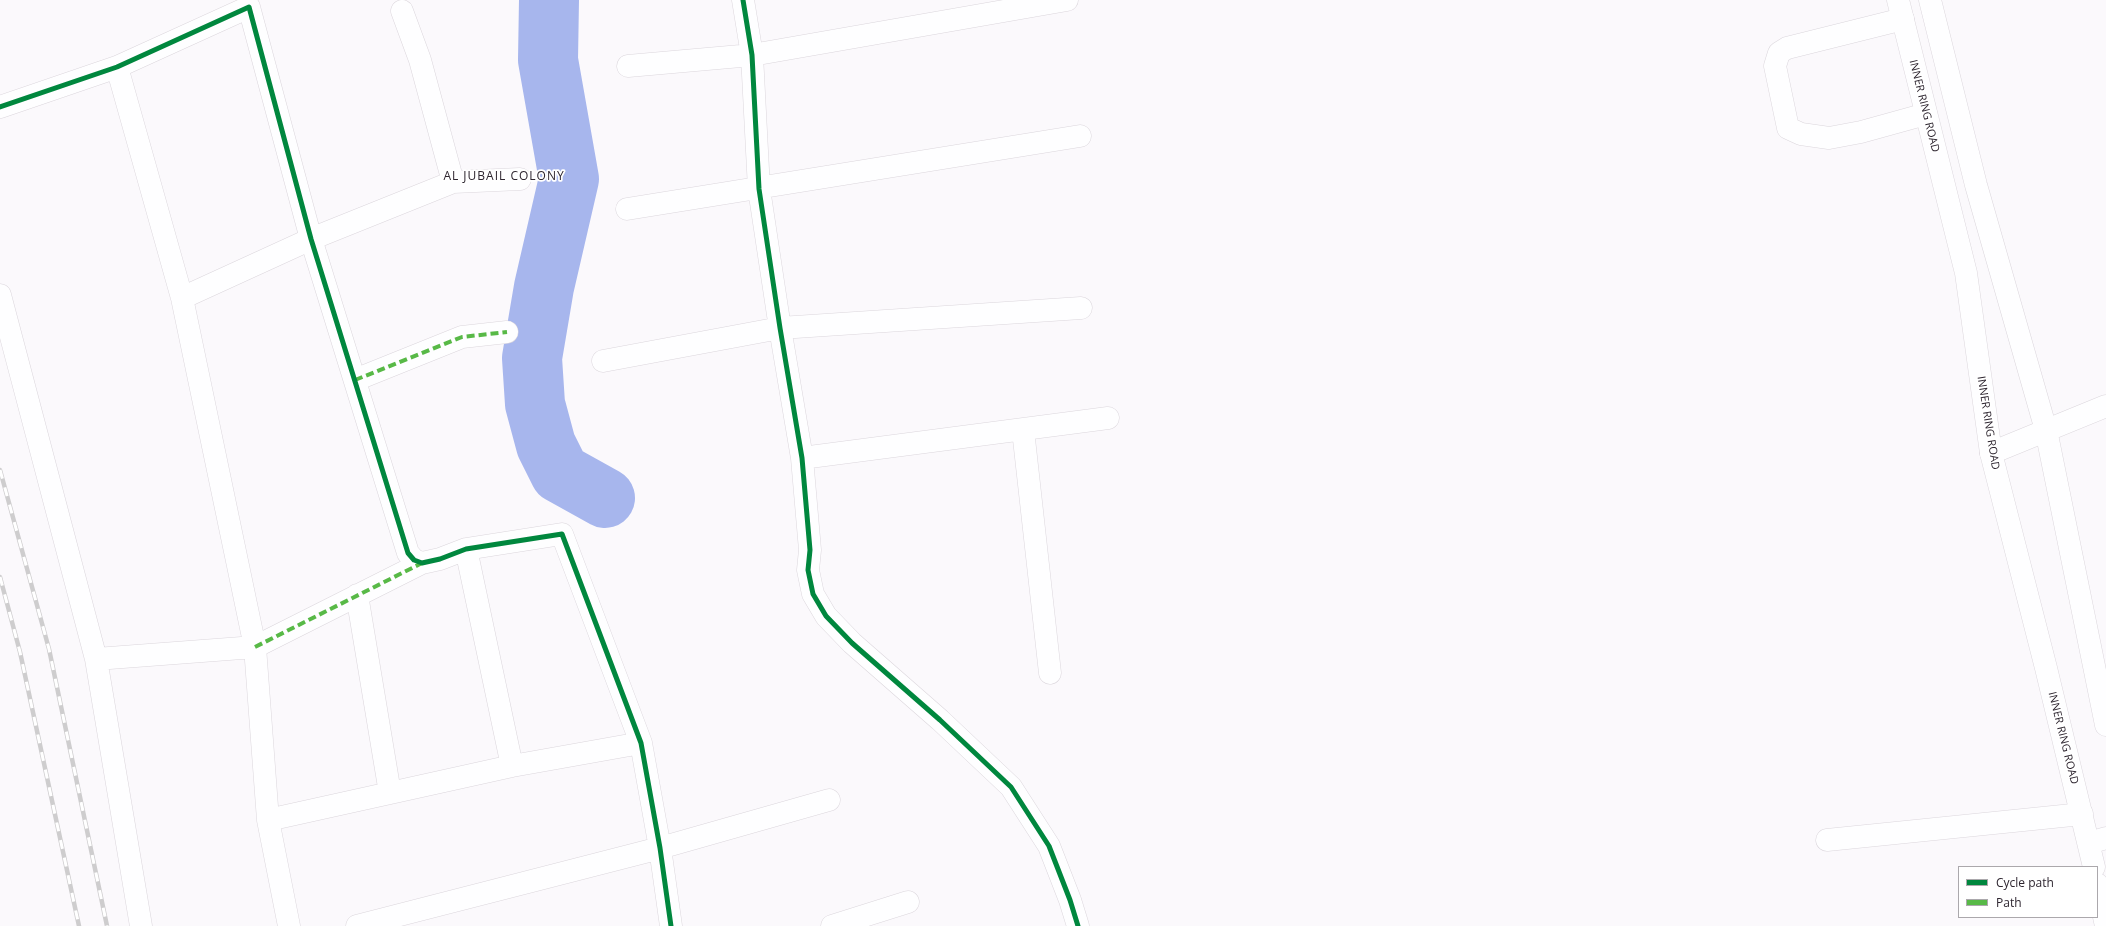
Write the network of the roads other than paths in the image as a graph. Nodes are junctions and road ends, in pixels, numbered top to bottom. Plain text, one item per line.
1 (743, 0) edge
2 (1067, 0) edge
3 (1930, 0) edge
4 (254, 4) edge
5 (1900, 10) edge
6 (402, 11) dead end
7 (752, 55) junction
8 (628, 66) dead end
9 (117, 67) junction
10 (0, 107) edge
11 (1926, 114) junction
12 (1080, 136) dead end
13 (520, 179) dead end
14 (453, 182) junction
15 (759, 189) junction
16 (627, 209) dead end
17 (311, 240) junction
18 (0, 295) edge
19 (182, 298) junction
20 (1081, 308) dead end
21 (780, 328) junction
22 (507, 332) dead end
23 (603, 361) dead end
24 (355, 380) junction
25 (2106, 406) edge
26 (1108, 418) dead end
27 (1023, 430) junction
28 (2046, 430) junction
29 (1991, 453) junction
30 (802, 458) junction
31 (466, 549) junction
32 (422, 563) junction
33 (357, 596) junction
34 (255, 647) junction
35 (96, 659) junction
36 (1050, 673) dead end
37 (2106, 725) edge
38 (641, 743) junction
39 (512, 766) junction
40 (390, 793) junction
41 (829, 800) dead end
42 (2082, 814) junction
43 (268, 820) junction
44 (1827, 840) dead end
45 (2097, 840) edge
46 (660, 848) junction
47 (2094, 866) edge
48 (2098, 889) edge
49 (908, 902) dead end
50 (141, 926) edge
51 (289, 926) edge
52 (356, 926) edge
53 (671, 926) edge
54 (832, 926) edge
55 (1078, 926) edge
56 (2106, 926) edge

1 - 7 main road
2 - 7 main road
3 - 28 main road
4 - 9 main road
4 - 17 main road
5 - 11 main road, INNER RING ROAD
5 - 11 main road
6 - 14 main road
7 - 8 main road
7 - 15 main road
9 - 10 main road
9 - 19 main road
11 - 29 main road, INNER RING ROAD
12 - 15 main road
13 - 14 main road
14 - 17 main road
15 - 16 main road
15 - 21 main road
17 - 19 main road
17 - 24 main road
18 - 35 main road
19 - 34 main road
20 - 21 main road
21 - 23 main road
21 - 30 main road
22 - 24 main road
24 - 32 main road
25 - 28 main road
26 - 27 main road
27 - 30 main road
27 - 36 main road
28 - 29 main road
28 - 37 main road
29 - 42 main road, INNER RING ROAD
30 - 55 main road
31 - 32 main road
31 - 38 main road
31 - 39 main road
32 - 33 main road
33 - 34 main road
33 - 40 main road
34 - 35 main road
34 - 43 main road
35 - 50 main road
38 - 39 main road
38 - 46 main road
39 - 40 main road
40 - 43 main road
41 - 46 main road
42 - 44 main road
42 - 45 main road, INNER RING ROAD
43 - 51 main road
45 - 47 main road, INNER RING ROAD
46 - 52 main road
46 - 53 main road
48 - 56 main road
49 - 54 main road

